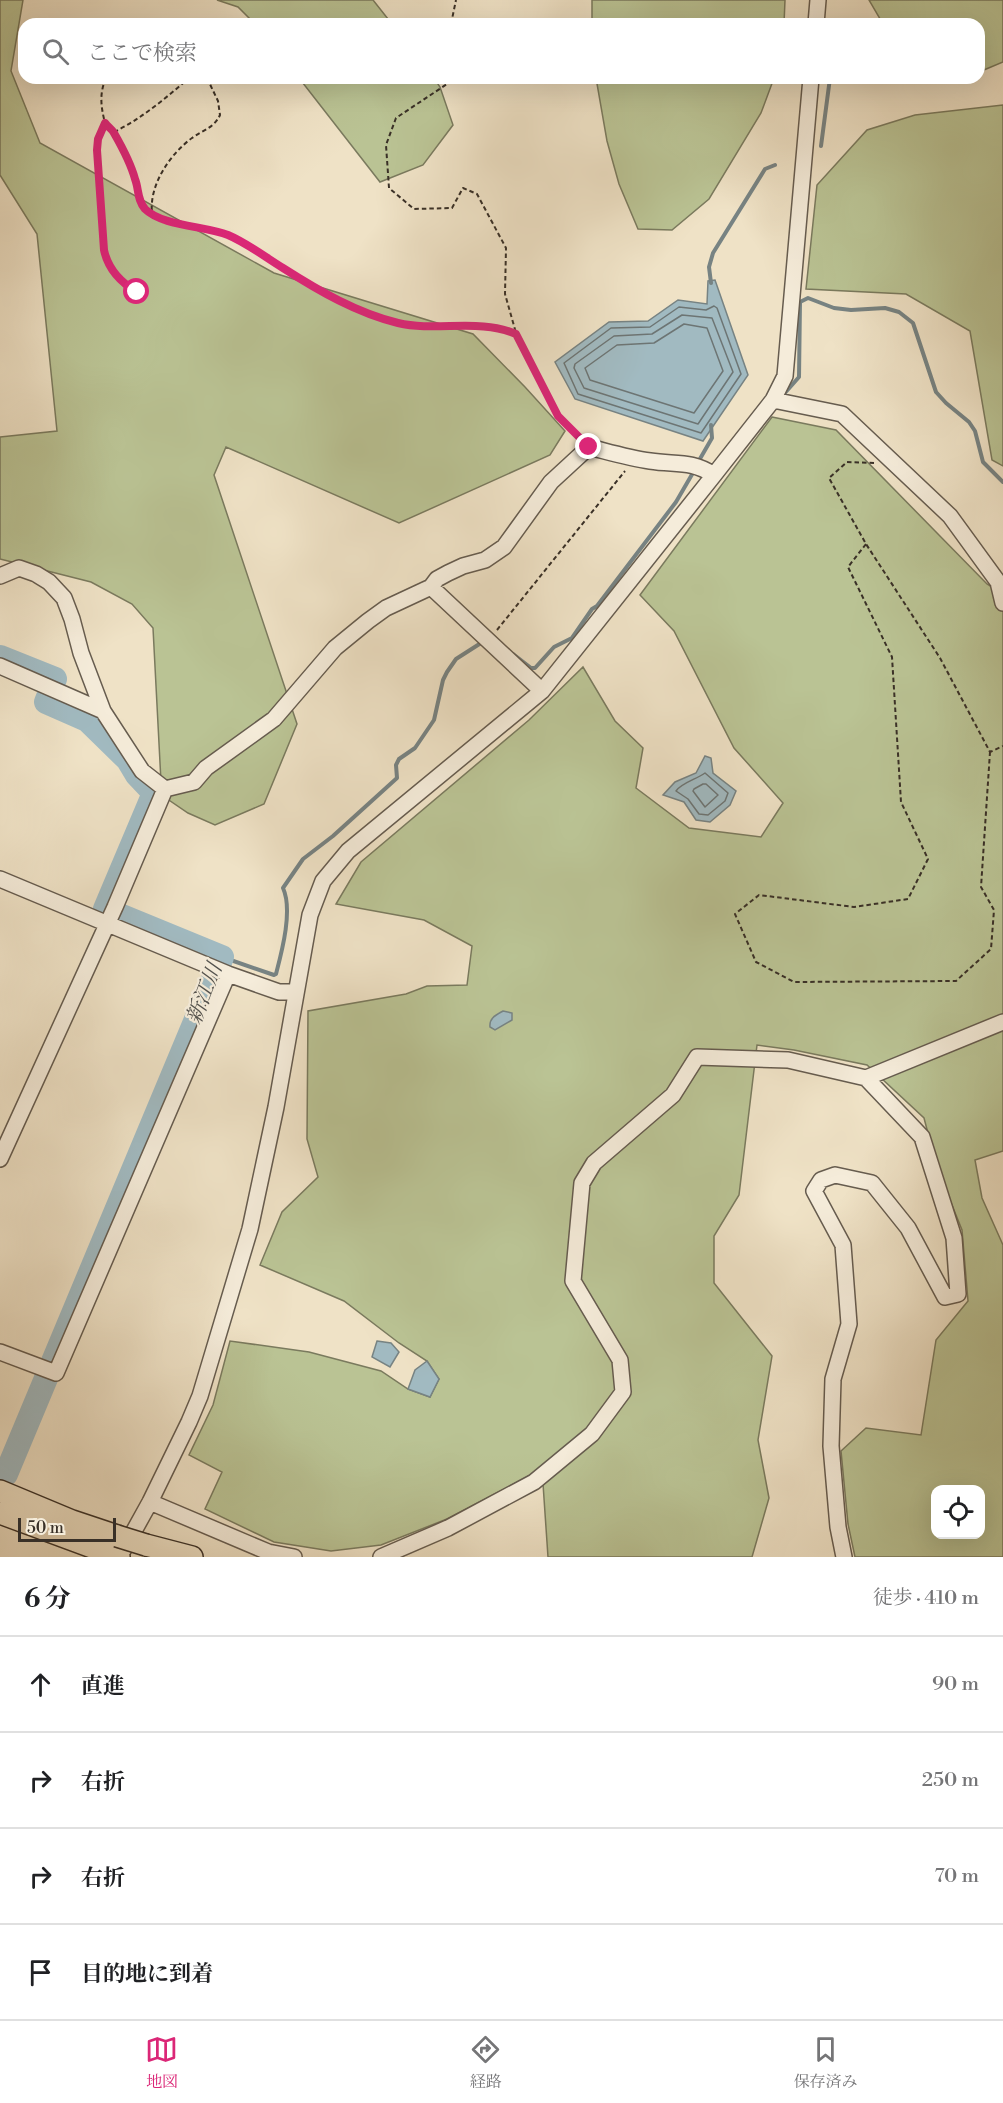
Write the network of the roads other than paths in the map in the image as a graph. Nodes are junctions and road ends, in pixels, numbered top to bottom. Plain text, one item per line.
1 (818, 0) edge
2 (816, 18) edge
3 (810, 84) edge
4 (773, 400) junction
5 (714, 476) junction
6 (0, 576) edge
7 (431, 587) junction
8 (1003, 603) edge
9 (0, 666) edge
10 (542, 691) junction
11 (103, 711) junction
12 (165, 789) junction
13 (0, 879) edge
14 (109, 922) junction
15 (227, 974) junction
16 (296, 992) junction
17 (1003, 1022) edge
18 (866, 1078) junction
19 (0, 1159) edge
20 (0, 1352) edge
21 (0, 1491) edge
22 (150, 1502) junction
23 (0, 1513) edge
24 (116, 1551) edge
25 (192, 1557) edge
26 (294, 1557) edge
27 (381, 1557) edge
28 (844, 1557) edge

1 - 2 street
3 - 4 street
4 - 5 street
4 - 8 street
5 - 7 street
5 - 10 street
6 - 11 street
7 - 10 street
7 - 12 street
9 - 11 street
10 - 16 street
11 - 12 street
12 - 14 street
13 - 14 street
14 - 15 street
14 - 19 street
15 - 16 street
15 - 20 street
16 - 22 street
17 - 18 street
18 - 27 street
18 - 28 street
21 - 24 highway
22 - 24 street
22 - 26 street
23 - 24 highway
24 - 25 highway, bridge

